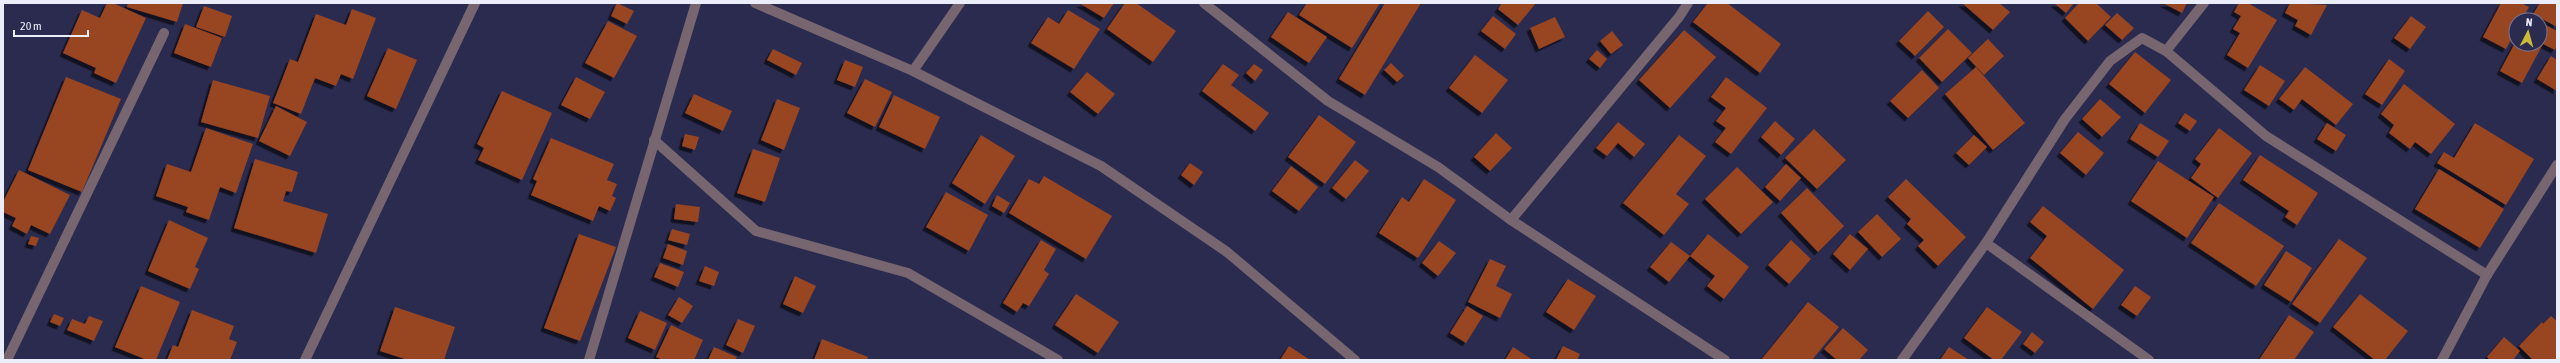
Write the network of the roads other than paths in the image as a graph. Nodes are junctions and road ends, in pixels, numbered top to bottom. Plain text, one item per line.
1 (475, 3) edge
2 (696, 3) edge
3 (755, 3) edge
4 (960, 3) edge
5 (1204, 3) edge
6 (1688, 3) edge
7 (2204, 3) edge
8 (164, 33) dead end
9 (2166, 51) junction
10 (913, 71) junction
11 (654, 140) junction
12 (2557, 165) edge
13 (1511, 220) junction
14 (1986, 243) junction
15 (2487, 275) junction
16 (6, 360) edge
17 (305, 360) edge
18 (588, 360) edge
19 (1058, 360) edge
20 (1355, 360) edge
21 (1725, 360) edge
22 (1902, 360) edge
23 (2149, 360) edge
24 (2442, 360) edge

1 - 17 street
2 - 11 street
3 - 10 street
4 - 10 street
5 - 13 street
6 - 13 street
7 - 9 street
8 - 16 street
9 - 14 street
9 - 15 street
10 - 20 street
11 - 18 street
11 - 19 street
12 - 15 street
13 - 21 street
14 - 22 street
14 - 23 street
15 - 24 street

